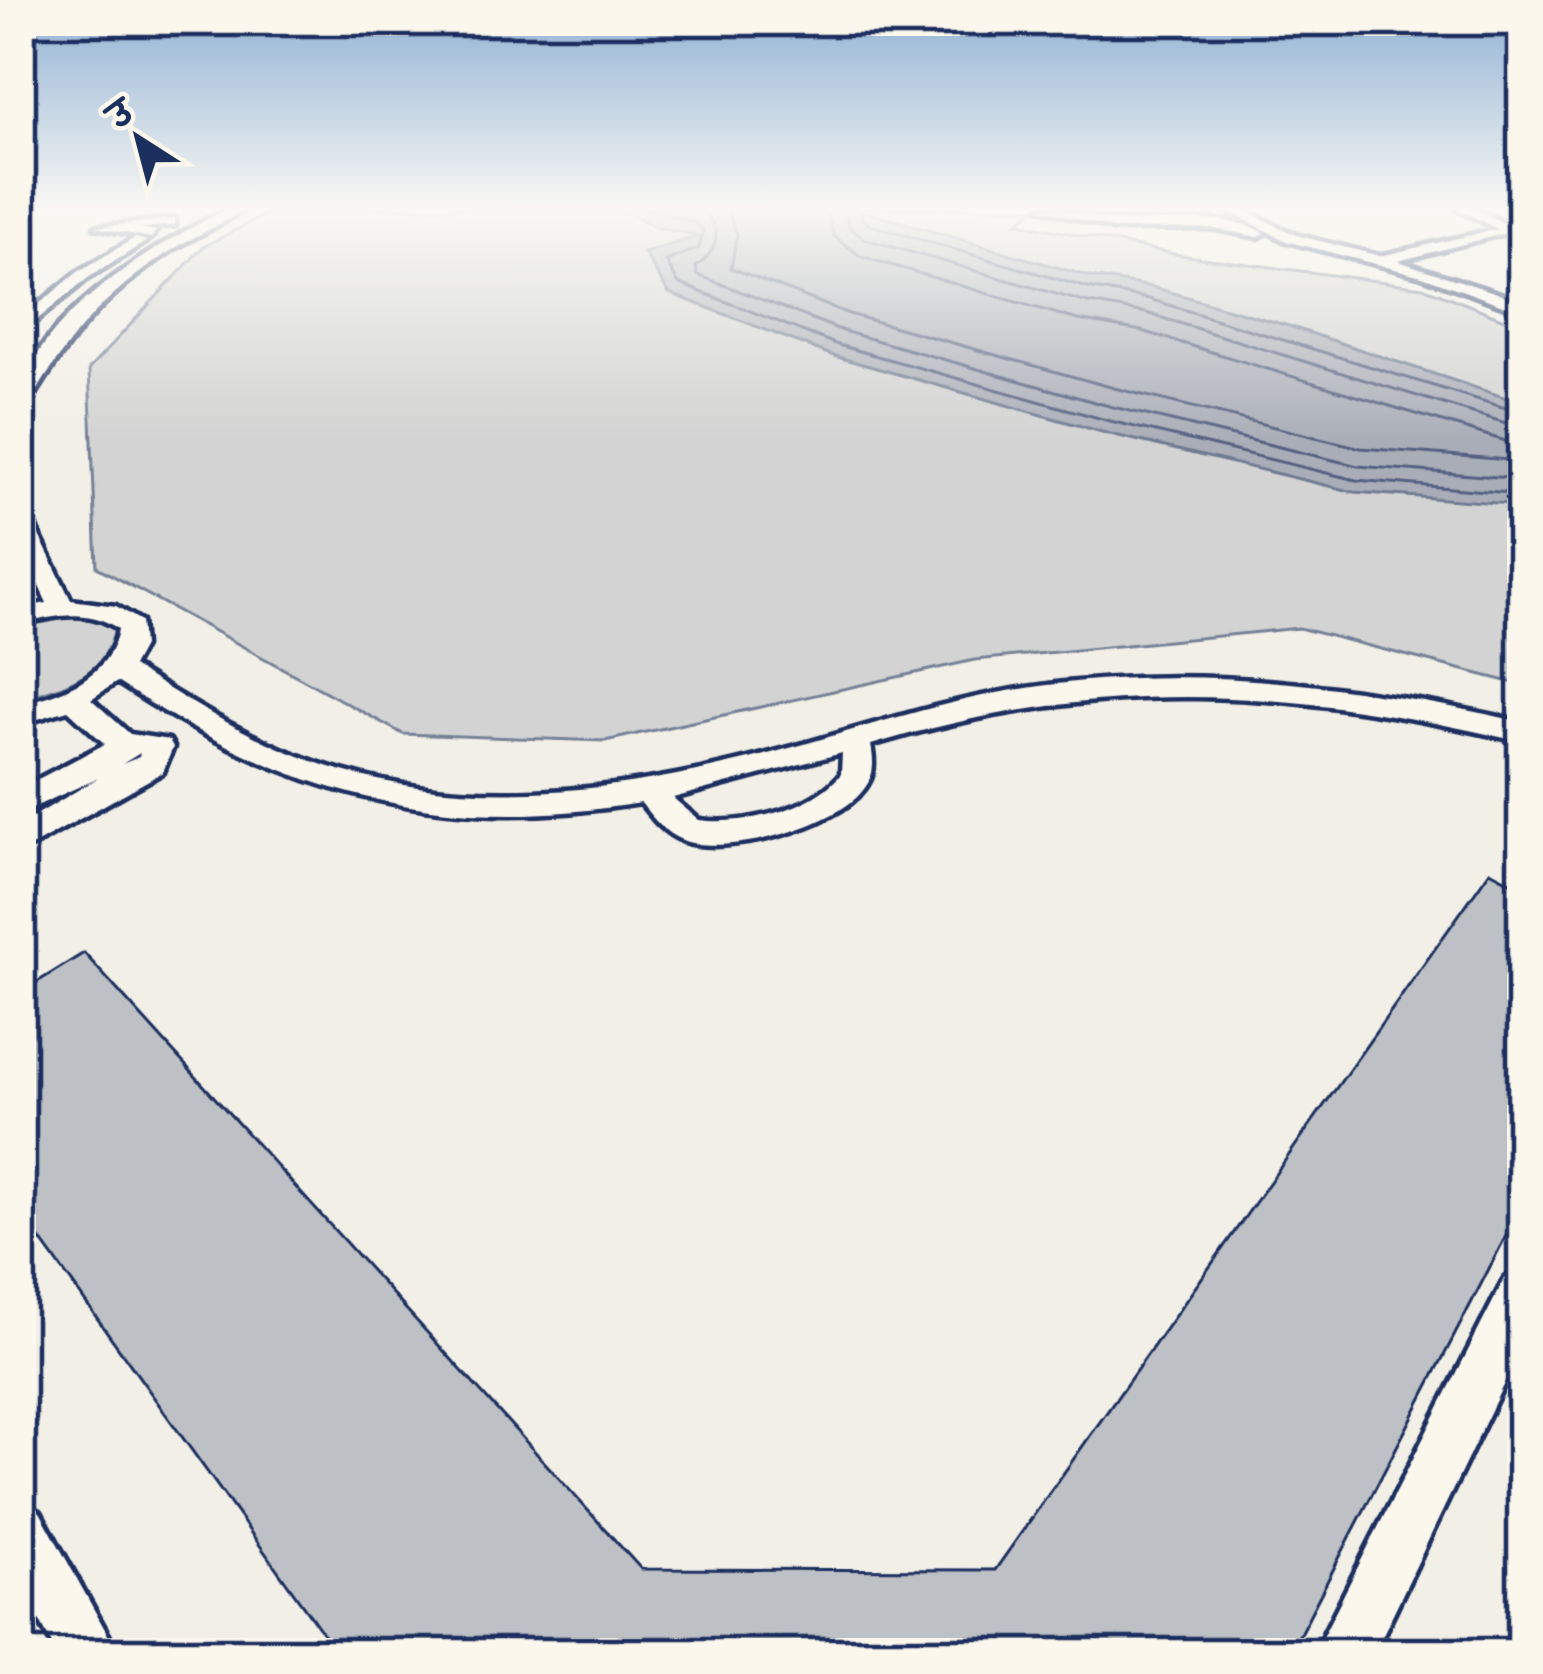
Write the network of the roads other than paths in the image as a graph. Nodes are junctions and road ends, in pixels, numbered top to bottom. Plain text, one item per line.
1 (70, 286) edge
2 (113, 286) edge
3 (1471, 286) edge
4 (1522, 303) edge
5 (21, 328) edge
6 (21, 402) edge
7 (21, 523) edge
8 (62, 607) junction
9 (21, 616) edge
10 (116, 669) junction
11 (71, 697) junction
12 (21, 714) edge
13 (1522, 732) edge
14 (855, 741) junction
15 (119, 760) junction
16 (648, 789) junction
17 (21, 802) edge
18 (21, 840) edge
19 (1522, 1295) edge
20 (21, 1531) edge
21 (89, 1653) edge
22 (1343, 1653) edge

1 - 5 street
2 - 6 street
3 - 4 street
7 - 8 street
8 - 9 street
8 - 10 street
10 - 11 street
10 - 16 street
11 - 12 street
11 - 15 street
13 - 14 street
14 - 16 street
14 - 16 street
15 - 17 street
15 - 18 street
19 - 22 street
20 - 21 street

